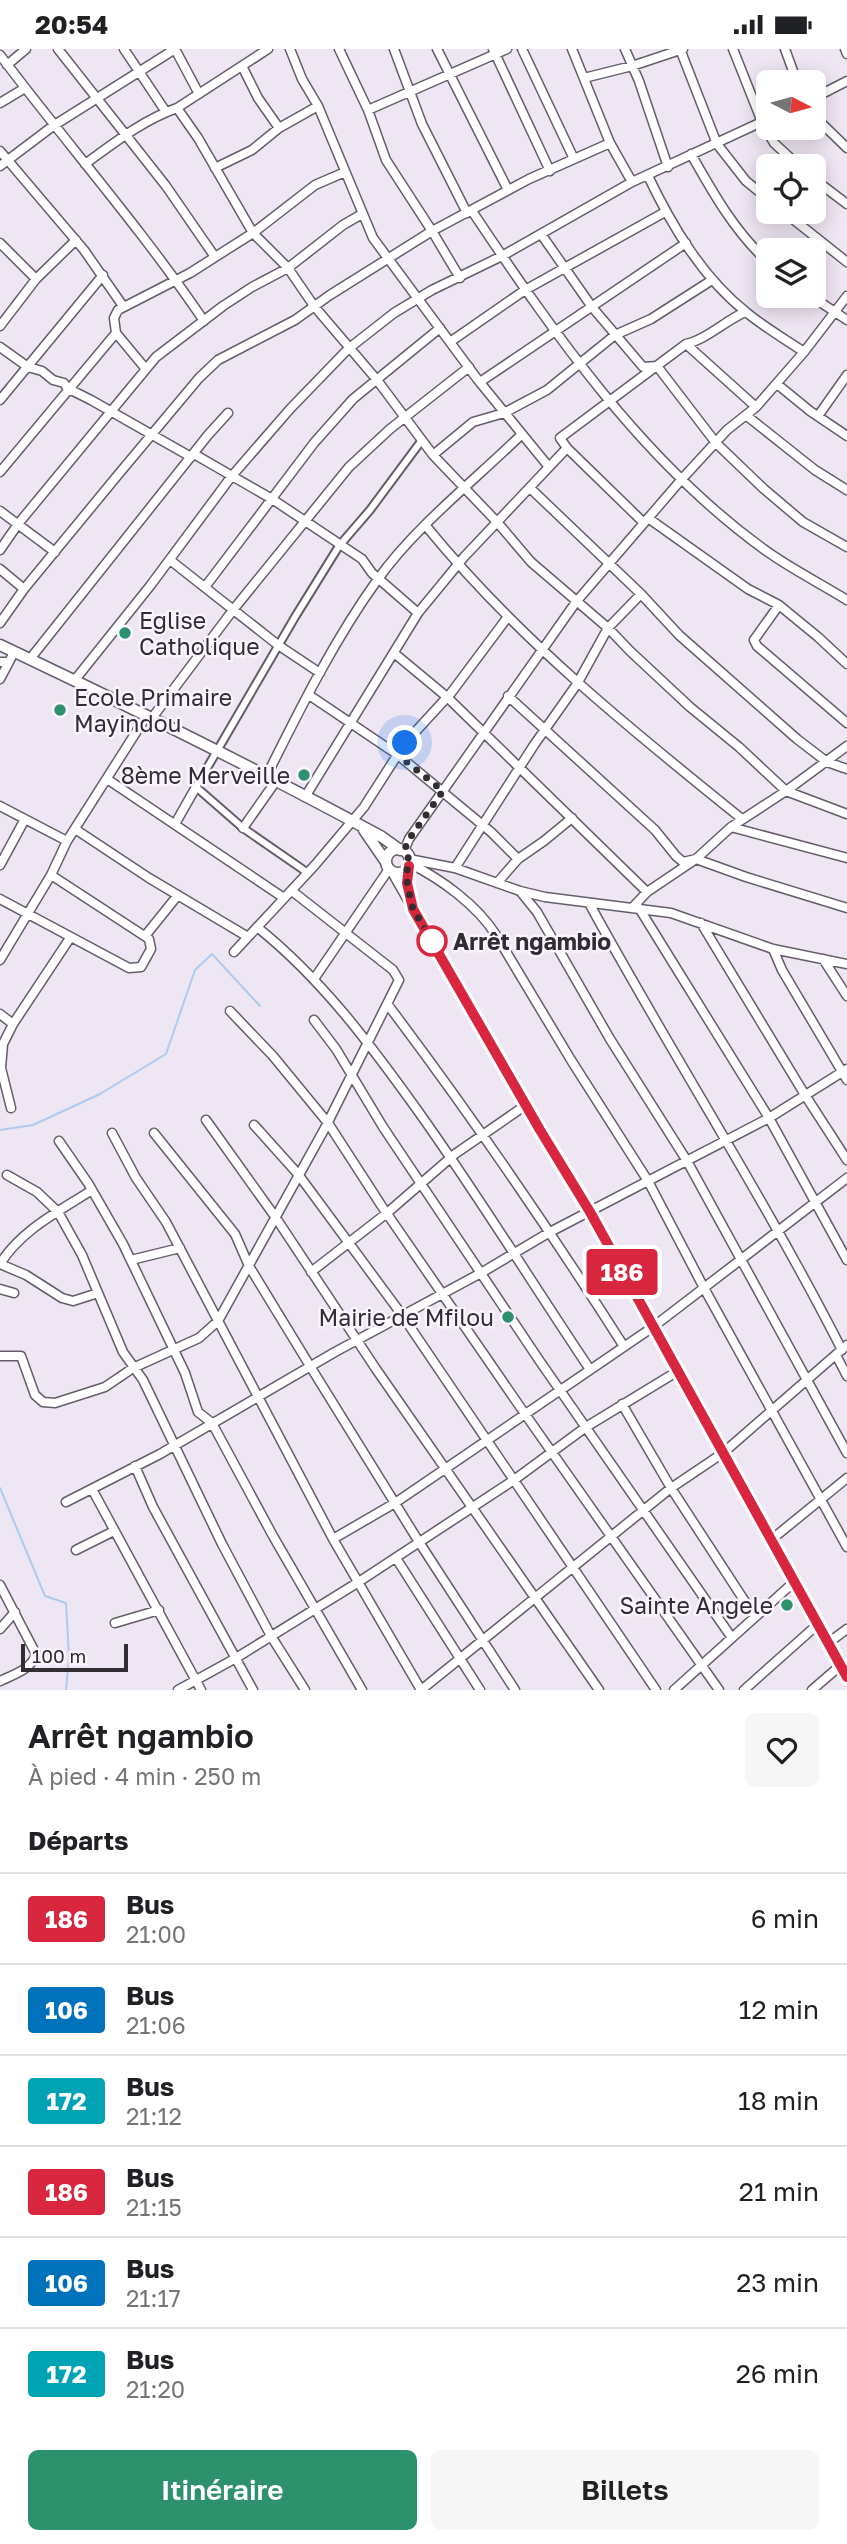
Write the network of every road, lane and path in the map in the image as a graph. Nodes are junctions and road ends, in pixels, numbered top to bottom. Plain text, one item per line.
1 (26, 49) edge
2 (58, 49) edge
3 (124, 49) edge
4 (175, 49) edge
5 (268, 49) edge
6 (290, 49) edge
7 (339, 49) edge
8 (394, 49) edge
9 (437, 49) edge
10 (507, 49) edge
11 (522, 49) edge
12 (572, 49) edge
13 (625, 49) edge
14 (681, 49) edge
15 (733, 49) edge
16 (785, 49) edge
17 (494, 52) edge
18 (0, 55) edge
19 (7, 65) junction
20 (242, 66) junction
21 (632, 66) junction
22 (793, 70) edge
23 (139, 71) junction
24 (450, 74) junction
25 (584, 78) junction
26 (847, 81) edge
27 (25, 88) junction
28 (408, 91) junction
29 (826, 92) edge
30 (199, 94) junction
31 (96, 100) junction
32 (756, 101) edge
33 (0, 103) edge
34 (318, 106) junction
35 (177, 108) junction
36 (368, 110) junction
37 (166, 112) junction
38 (756, 125) edge
39 (53, 126) junction
40 (279, 128) junction
41 (826, 128) edge
42 (125, 135) junction
43 (774, 140) edge
44 (610, 143) junction
45 (717, 144) junction
46 (847, 148) edge
47 (0, 151) edge
48 (691, 154) junction
49 (786, 154) edge
50 (574, 159) junction
51 (4, 163) edge
52 (85, 164) junction
53 (668, 167) junction
54 (215, 168) junction
55 (550, 171) junction
56 (345, 172) junction
57 (648, 176) junction
58 (632, 182) junction
59 (826, 188) edge
60 (756, 189) edge
61 (509, 190) junction
62 (847, 204) edge
63 (470, 212) junction
64 (665, 212) junction
65 (362, 214) junction
66 (799, 224) edge
67 (432, 231) junction
68 (253, 233) junction
69 (541, 234) junction
70 (76, 240) junction
71 (0, 243) edge
72 (685, 243) junction
73 (756, 249) edge
74 (502, 256) junction
75 (215, 257) junction
76 (390, 259) junction
77 (847, 262) edge
78 (288, 268) junction
79 (564, 268) junction
80 (103, 275) junction
81 (460, 278) junction
82 (36, 279) junction
83 (712, 280) junction
84 (176, 281) junction
85 (525, 290) junction
86 (847, 296) edge
87 (419, 298) junction
88 (123, 306) junction
89 (314, 306) junction
90 (826, 306) edge
91 (592, 307) junction
92 (745, 312) junction
93 (835, 312) junction
94 (847, 320) edge
95 (204, 321) junction
96 (0, 326) edge
97 (440, 328) junction
98 (556, 332) junction
99 (116, 333) junction
100 (615, 335) junction
101 (450, 342) junction
102 (686, 344) junction
103 (0, 347) edge
104 (348, 349) junction
105 (804, 352) junction
106 (578, 363) junction
107 (657, 366) junction
108 (28, 367) junction
109 (145, 367) junction
110 (469, 367) junction
111 (847, 375) edge
112 (377, 380) junction
113 (480, 382) junction
114 (777, 384) junction
115 (844, 384) edge
116 (72, 389) junction
117 (610, 399) junction
118 (0, 400) edge
119 (756, 407) junction
120 (110, 411) junction
121 (228, 413) dead end
122 (504, 414) junction
123 (747, 416) junction
124 (818, 416) junction
125 (405, 417) junction
126 (152, 434) junction
127 (522, 435) junction
128 (847, 436) edge
129 (422, 440) junction
130 (716, 443) junction
131 (567, 448) junction
132 (433, 455) junction
133 (192, 456) junction
134 (549, 467) junction
135 (0, 472) edge
136 (231, 477) junction
137 (681, 480) junction
138 (530, 488) junction
139 (465, 489) junction
140 (847, 490) edge
141 (272, 499) junction
142 (0, 511) edge
143 (646, 521) junction
144 (304, 522) junction
145 (497, 522) junction
146 (18, 524) junction
147 (426, 526) junction
148 (339, 546) junction
149 (847, 547) edge
150 (0, 550) edge
151 (55, 552) junction
152 (170, 560) junction
153 (457, 565) junction
154 (609, 565) junction
155 (0, 569) edge
156 (379, 578) junction
157 (205, 587) junction
158 (24, 589) junction
159 (641, 594) junction
160 (847, 600) edge
161 (576, 601) junction
162 (779, 605) junction
163 (233, 610) junction
164 (418, 613) junction
165 (507, 618) junction
166 (0, 623) edge
167 (608, 628) junction
168 (0, 645) edge
169 (278, 645) junction
170 (541, 648) junction
171 (14, 652) junction
172 (394, 653) junction
173 (30, 659) junction
174 (4, 662) edge
175 (847, 664) edge
176 (320, 673) junction
177 (0, 679) edge
178 (74, 681) junction
179 (578, 684) junction
180 (309, 695) junction
181 (508, 696) junction
182 (447, 697) junction
183 (149, 716) junction
184 (351, 723) junction
185 (847, 723) edge
186 (544, 730) junction
187 (483, 733) junction
188 (847, 746) edge
189 (217, 751) junction
190 (398, 755) junction
191 (827, 762) junction
192 (519, 768) junction
193 (847, 769) edge
194 (271, 778) junction
195 (107, 779) junction
196 (196, 787) junction
197 (443, 791) junction
198 (786, 791) junction
199 (305, 797) junction
200 (0, 806) edge
201 (847, 814) edge
202 (572, 818) junction
203 (25, 819) junction
204 (741, 820) junction
205 (351, 821) junction
206 (175, 824) junction
207 (483, 826) junction
208 (361, 827) junction
209 (730, 827) junction
210 (243, 828) junction
211 (75, 829) junction
212 (67, 841) junction
213 (406, 858) junction
214 (847, 858) edge
215 (518, 859) junction
216 (696, 859) junction
217 (0, 865) edge
218 (390, 867) junction
219 (455, 868) junction
220 (308, 873) junction
221 (51, 875) junction
222 (497, 883) junction
223 (292, 891) junction
224 (520, 891) junction
225 (646, 892) junction
226 (178, 895) junction
227 (285, 898) junction
228 (0, 899) edge
229 (589, 903) junction
230 (636, 908) junction
231 (847, 908) edge
232 (413, 909) junction
233 (28, 914) junction
234 (701, 923) junction
235 (257, 927) junction
236 (344, 934) junction
237 (145, 936) junction
238 (248, 937) junction
239 (70, 938) junction
240 (773, 949) junction
241 (234, 951) dead end
242 (823, 959) junction
243 (0, 960) edge
244 (847, 964) edge
245 (314, 979) junction
246 (847, 996) edge
247 (388, 1005) junction
248 (230, 1011) dead end
249 (0, 1014) edge
250 (314, 1020) dead end
251 (13, 1024) junction
252 (369, 1042) junction
253 (845, 1074) edge
254 (353, 1075) junction
255 (2, 1077) edge
256 (805, 1095) junction
257 (526, 1105) junction
258 (11, 1108) dead end
259 (769, 1118) junction
260 (206, 1120) dead end
261 (328, 1123) junction
262 (254, 1125) dead end
263 (112, 1133) dead end
264 (154, 1133) dead end
265 (483, 1135) junction
266 (727, 1140) junction
267 (58, 1141) dead end
268 (451, 1158) junction
269 (847, 1160) edge
270 (687, 1161) junction
271 (298, 1174) junction
272 (7, 1175) dead end
273 (847, 1178) edge
274 (648, 1181) junction
275 (422, 1182) junction
276 (92, 1190) junction
277 (817, 1203) junction
278 (58, 1212) junction
279 (590, 1212) junction
280 (387, 1213) junction
281 (276, 1218) junction
282 (778, 1229) junction
283 (550, 1232) junction
284 (349, 1243) junction
285 (180, 1248) junction
286 (513, 1254) junction
287 (742, 1258) junction
288 (131, 1260) junction
289 (847, 1260) edge
290 (0, 1264) edge
291 (249, 1266) junction
292 (311, 1272) junction
293 (481, 1273) junction
294 (704, 1288) junction
295 (0, 1289) edge
296 (14, 1293) dead end
297 (98, 1293) junction
298 (443, 1293) junction
299 (402, 1315) junction
300 (218, 1321) junction
301 (653, 1327) junction
302 (358, 1339) junction
303 (623, 1345) junction
304 (174, 1350) junction
305 (841, 1350) edge
306 (0, 1356) edge
307 (310, 1366) junction
308 (590, 1368) junction
309 (133, 1369) junction
310 (678, 1371) junction
311 (847, 1376) edge
312 (807, 1378) junction
313 (560, 1389) junction
314 (258, 1396) junction
315 (622, 1404) junction
316 (772, 1409) junction
317 (525, 1415) junction
318 (212, 1423) junction
319 (586, 1427) junction
320 (487, 1439) junction
321 (174, 1445) junction
322 (551, 1451) junction
323 (723, 1453) junction
324 (847, 1453) edge
325 (135, 1467) junction
326 (446, 1468) junction
327 (847, 1478) edge
328 (514, 1480) junction
329 (92, 1489) junction
330 (671, 1489) junction
331 (821, 1498) junction
332 (65, 1502) dead end
333 (395, 1503) junction
334 (472, 1508) junction
335 (644, 1511) junction
336 (114, 1531) junction
337 (612, 1538) junction
338 (333, 1539) junction
339 (771, 1540) junction
340 (419, 1542) junction
341 (847, 1547) edge
342 (76, 1550) dead end
343 (396, 1558) junction
344 (574, 1569) junction
345 (794, 1582) junction
346 (357, 1583) junction
347 (0, 1585) edge
348 (535, 1600) junction
349 (315, 1608) junction
350 (159, 1610) junction
351 (15, 1612) junction
352 (755, 1617) junction
353 (115, 1623) dead end
354 (817, 1625) junction
355 (0, 1629) edge
356 (847, 1629) edge
357 (271, 1636) junction
358 (732, 1638) junction
359 (482, 1641) junction
360 (828, 1643) junction
361 (236, 1658) junction
362 (461, 1659) junction
363 (702, 1665) junction
364 (841, 1665) junction
365 (847, 1677) edge
366 (0, 1681) edge
367 (196, 1681) junction
368 (178, 1690) edge
369 (201, 1690) edge
370 (253, 1690) edge
371 (305, 1690) edge
372 (362, 1690) edge
373 (480, 1690) edge
374 (514, 1690) edge
375 (599, 1690) edge
376 (656, 1690) edge
377 (674, 1690) edge
378 (719, 1690) edge
379 (744, 1690) edge
380 (812, 1690) edge

1 - 19 street
2 - 31 street
3 - 23 street
4 - 23 street
4 - 30 street
5 - 20 street
6 - 34 street
7 - 36 street
8 - 28 street
9 - 24 street
10 - 17 street
11 - 50 street
12 - 25 street
13 - 21 street
14 - 21 street
14 - 45 street
15 - 32 street
16 - 22 street
17 - 24 street
17 - 55 street
18 - 19 street
19 - 27 street
20 - 30 street
20 - 40 street
21 - 25 street
21 - 53 street
23 - 31 street
23 - 37 street
24 - 28 street
24 - 61 street
25 - 44 street
26 - 29 street
27 - 33 street
27 - 39 street
28 - 36 street
28 - 63 street
30 - 35 street
31 - 39 street
31 - 42 street
34 - 40 street
34 - 56 street
35 - 37 street
35 - 54 street
36 - 67 street
37 - 42 street
38 - 45 street
39 - 51 street
39 - 52 street
40 - 54 street
41 - 46 street
42 - 52 street
42 - 75 street
43 - 49 street
44 - 50 street
44 - 58 street
45 - 48 street
45 - 60 street
47 - 51 street
48 - 53 street
48 - 73 street
50 - 55 street
51 - 70 street
52 - 84 street
53 - 57 street
54 - 68 street
55 - 61 street
56 - 65 street
56 - 68 street
57 - 58 street
57 - 64 street
58 - 69 street
59 - 62 street
61 - 63 street
63 - 67 street
63 - 74 street
64 - 72 street
64 - 79 street
65 - 76 street
65 - 78 street
66 - 77 street
67 - 76 street
67 - 81 street
68 - 75 street
68 - 78 street
69 - 74 street
69 - 79 street
70 - 80 street
70 - 82 street
71 - 82 street
72 - 83 street
72 - 91 street
74 - 81 street
74 - 85 street
75 - 84 street
76 - 87 street
76 - 89 street
78 - 89 street
78 - 95 street
79 - 85 street
79 - 91 street
80 - 88 street
80 - 108 street
81 - 87 street
82 - 96 street
83 - 92 street
83 - 100 street
84 - 88 street
84 - 95 street
85 - 98 street
85 - 101 street
86 - 93 street
87 - 97 street
87 - 104 street
88 - 99 street
89 - 104 street
89 - 126 street
90 - 93 street
91 - 98 street
91 - 100 street
92 - 102 street
92 - 105 street
93 - 94 street
93 - 105 street
95 - 109 street
97 - 101 street
97 - 112 street
98 - 106 street
98 - 113 street
99 - 109 street
99 - 116 street
100 - 106 street
100 - 107 street
101 - 110 street
102 - 107 street
102 - 119 street
103 - 108 street
104 - 112 street
104 - 136 street
105 - 114 street
106 - 117 street
106 - 122 street
107 - 117 street
107 - 130 street
108 - 116 street
108 - 118 street
109 - 120 street
110 - 113 street
110 - 125 street
111 - 115 street
112 - 125 street
112 - 141 street
113 - 122 street
114 - 119 street
114 - 124 street
115 - 124 street
116 - 120 street
116 - 135 street
117 - 131 street
117 - 137 street
119 - 123 street
120 - 126 street
120 - 146 street
121 - 133 street
122 - 127 street
122 - 132 street
123 - 130 street
123 - 140 street
124 - 128 street
125 - 129 street
125 - 144 street
126 - 133 street
126 - 151 street
127 - 134 street
127 - 139 street
129 - 132 street
129 - 148 street
130 - 137 street
130 - 149 street
131 - 134 street
131 - 143 street
132 - 139 street
133 - 136 street
133 - 173 street
134 - 138 street
136 - 141 street
136 - 152 street
137 - 143 street
137 - 160 street
138 - 145 street
138 - 154 street
139 - 145 street
139 - 147 street
141 - 144 street
141 - 157 street
142 - 146 street
143 - 154 street
143 - 162 street
144 - 148 street
144 - 163 street
145 - 153 street
145 - 161 street
146 - 150 street
146 - 151 street
147 - 153 street
147 - 156 street
148 - 156 street
148 - 169 street
151 - 158 street
152 - 157 street
152 - 178 street
153 - 164 street
153 - 165 street
154 - 159 street
154 - 161 street
155 - 158 street
156 - 164 street
156 - 176 street
157 - 163 street
158 - 166 street
159 - 167 street
159 - 191 street
161 - 167 street
161 - 170 street
162 - 175 street
162 - 185 street
163 - 169 street
163 - 183 street
164 - 172 street
165 - 170 street
165 - 182 street
167 - 179 street
167 - 198 street
168 - 171 street
169 - 176 street
169 - 189 street
170 - 179 street
170 - 181 street
171 - 173 street
171 - 174 street
172 - 182 street
172 - 184 street
173 - 178 street
174 - 177 street
176 - 180 street
178 - 183 street
179 - 186 street
179 - 204 street
180 - 184 street
180 - 194 street
181 - 186 street
181 - 187 street
182 - 187 street
182 - 190 street
183 - 189 street
183 - 195 street
184 - 190 street
184 - 199 street
186 - 192 street
186 - 216 street
187 - 192 street
187 - 197 street
188 - 191 street
189 - 194 street
189 - 196 street
190 - 197 street
190 - 205 street
191 - 193 street
191 - 198 street
192 - 202 street
192 - 207 street
194 - 199 street
194 - 210 street
195 - 206 street
195 - 211 street
196 - 206 street
196 - 210 street
197 - 207 street
197 - 213 street
198 - 201 street
198 - 204 street
199 - 205 street
200 - 203 street
202 - 215 street
202 - 225 street
203 - 212 street
203 - 217 street
204 - 209 street
205 - 208 street
205 - 220 street
206 - 227 street
207 - 215 street
207 - 219 street
208 - 213 street
208 - 218 street
209 - 214 street
209 - 216 street
210 - 220 street
211 - 212 street
211 - 226 street
212 - 221 street
213 - 218 street
213 - 218 street
213 - 219 street
213 - 232 street
213 - 274 street
215 - 222 street
216 - 225 street
216 - 231 street
218 - 232 street
218 - 236 street
219 - 222 street
220 - 223 street
221 - 233 street
221 - 237 street
222 - 224 street
223 - 227 street
223 - 236 street
224 - 229 street
224 - 270 street
225 - 230 street
226 - 237 street
226 - 238 street
227 - 235 street
228 - 233 street
229 - 230 street
229 - 266 street
230 - 234 street
230 - 259 street
232 - 257 street
233 - 239 street
233 - 243 street
234 - 240 street
234 - 256 street
235 - 238 street
235 - 245 street
236 - 245 street
236 - 247 street
237 - 239 street
238 - 241 street
239 - 251 street
240 - 242 street
240 - 253 street
242 - 244 street
242 - 246 street
245 - 252 street
247 - 252 street
247 - 265 street
248 - 261 street
249 - 251 street
250 - 254 street
251 - 255 street
252 - 254 street
252 - 268 street
253 - 256 street
254 - 261 street
254 - 275 street
255 - 258 street
256 - 259 street
256 - 269 street
257 - 265 street
257 - 279 street
259 - 266 street
259 - 277 street
260 - 281 street
261 - 271 street
261 - 280 street
262 - 271 street
263 - 285 street
264 - 291 street
265 - 268 street
265 - 283 street
266 - 270 street
266 - 282 street
267 - 276 street
268 - 275 street
268 - 286 street
270 - 274 street
270 - 287 street
271 - 281 street
271 - 284 street
272 - 278 street
273 - 277 street
274 - 279 street
274 - 294 street
275 - 280 street
275 - 293 street
276 - 278 street
276 - 288 street
277 - 282 street
277 - 289 street
278 - 290 street
278 - 297 street
279 - 283 street
279 - 301 street
280 - 284 street
280 - 298 street
281 - 291 street
281 - 292 street
282 - 287 street
282 - 305 street
283 - 286 street
283 - 303 street
284 - 292 street
284 - 299 street
285 - 288 street
285 - 300 street
286 - 293 street
286 - 308 street
287 - 294 street
287 - 312 street
288 - 304 street
290 - 297 street
291 - 300 street
291 - 307 street
292 - 302 street
293 - 298 street
293 - 313 street
294 - 301 street
294 - 316 street
295 - 296 street
297 - 309 street
298 - 299 street
298 - 317 street
299 - 302 street
299 - 320 street
300 - 304 street
300 - 314 street
301 - 303 street
301 - 310 street
302 - 307 street
302 - 326 street
303 - 308 street
304 - 309 street
304 - 318 street
305 - 311 street
305 - 312 street
306 - 309 street
307 - 314 street
307 - 333 street
308 - 313 street
309 - 321 street
310 - 315 street
310 - 323 street
312 - 316 street
312 - 324 street
313 - 317 street
313 - 319 street
314 - 318 street
314 - 338 street
315 - 319 street
315 - 330 street
316 - 323 street
316 - 331 street
317 - 320 street
317 - 322 street
318 - 321 street
318 - 349 street
319 - 322 street
319 - 335 street
320 - 326 street
320 - 328 street
321 - 325 street
321 - 357 street
322 - 328 street
322 - 337 street
323 - 330 street
323 - 339 street
325 - 329 street
325 - 361 street
326 - 333 street
326 - 334 street
327 - 331 street
328 - 334 street
328 - 344 street
329 - 332 street
329 - 336 street
330 - 335 street
330 - 352 street
331 - 339 street
331 - 341 street
333 - 338 street
333 - 340 street
334 - 340 street
334 - 348 street
335 - 337 street
335 - 358 street
336 - 342 street
336 - 350 street
337 - 344 street
337 - 363 street
338 - 346 street
339 - 345 street
340 - 343 street
340 - 359 street
343 - 346 street
343 - 362 street
344 - 348 street
344 - 376 street
345 - 352 street
345 - 354 street
346 - 349 street
346 - 362 street
347 - 351 street
348 - 359 street
348 - 375 street
349 - 357 street
349 - 372 street
350 - 353 street
350 - 367 street
351 - 355 street
351 - 366 street
352 - 358 street
354 - 360 street
354 - 379 street
356 - 360 street
357 - 361 street
357 - 371 street
358 - 363 street
359 - 362 street
359 - 374 street
360 - 364 street
361 - 367 street
361 - 370 street
362 - 373 street
363 - 377 street
363 - 378 street
364 - 365 street
364 - 380 street
367 - 368 street
367 - 369 street

